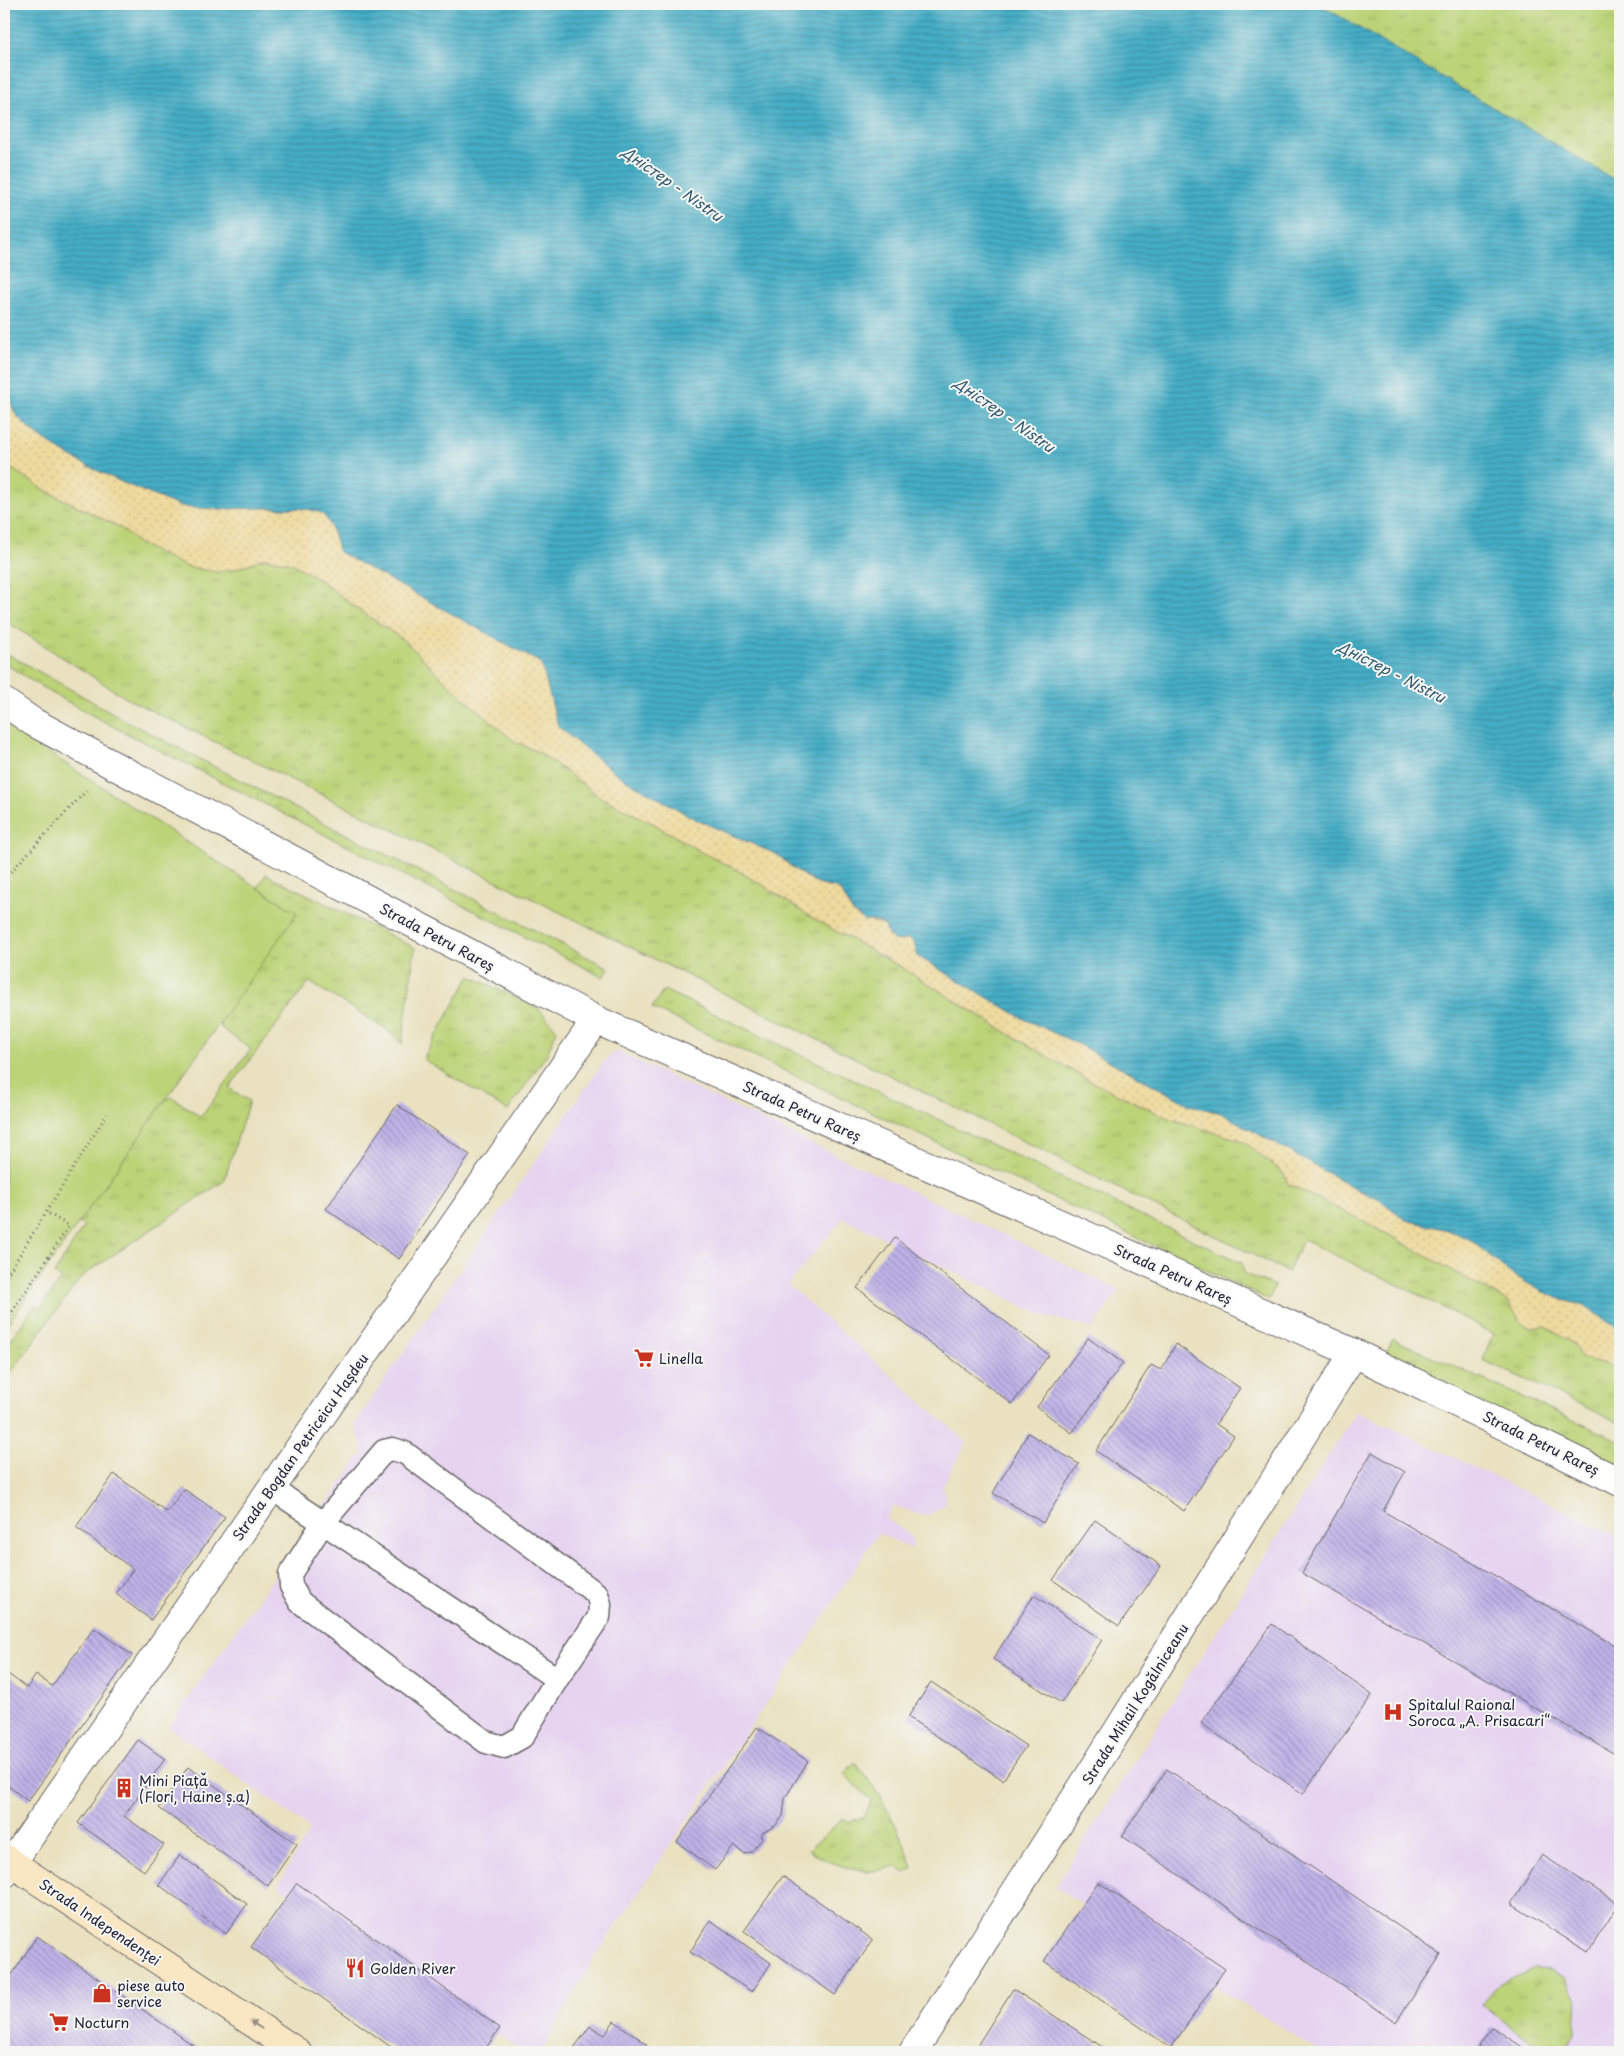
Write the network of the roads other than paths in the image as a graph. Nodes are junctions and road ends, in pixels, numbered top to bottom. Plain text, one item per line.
1 (4, 702) edge
2 (596, 1020) junction
3 (1354, 1353) junction
4 (1620, 1482) edge
5 (271, 1488) junction
6 (324, 1523) junction
7 (557, 1679) junction
8 (6, 1865) edge
9 (297, 2052) edge
10 (913, 2052) edge

1 - 2 street, Strada Petru Rareș
2 - 3 street, Strada Petru Rareș
2 - 5 street, Strada Bogdan Petriceicu Hașdeu
3 - 4 street, Strada Petru Rareș
3 - 10 street, Strada Mihail Kogălniceanu
5 - 6 lane
5 - 8 street, Strada Bogdan Petriceicu Hașdeu
6 - 7 lane
6 - 7 lane
6 - 7 lane
9 -> 8 main road, Strada Independenței

